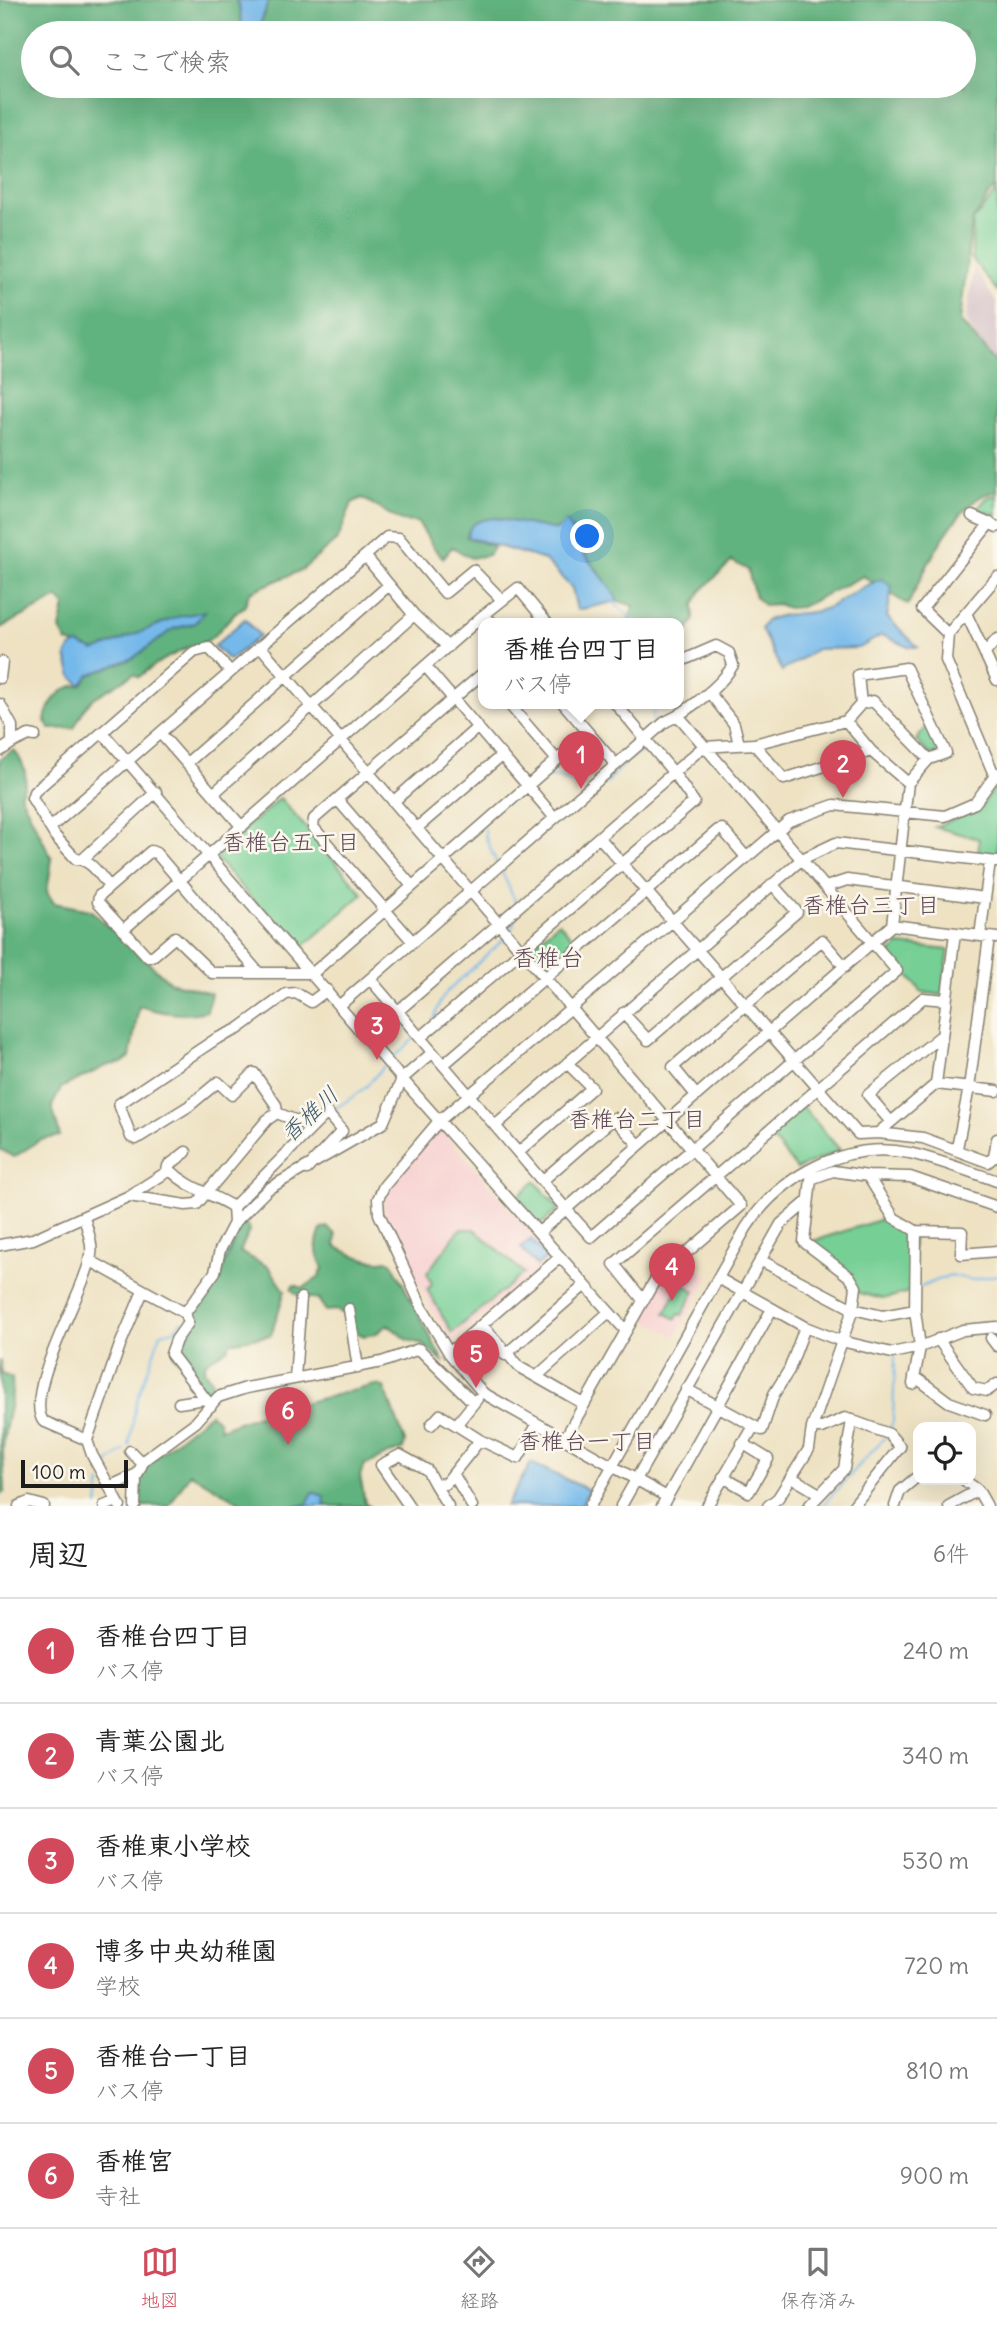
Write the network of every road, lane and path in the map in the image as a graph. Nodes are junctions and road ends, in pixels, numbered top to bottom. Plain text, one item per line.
1 (972, 516) dead end
2 (993, 525) edge
3 (366, 557) junction
4 (997, 577) edge
5 (389, 585) junction
6 (502, 600) junction
7 (966, 613) junction
8 (415, 615) junction
9 (481, 618) edge
10 (543, 618) edge
11 (478, 621) edge
12 (948, 634) junction
13 (997, 639) edge
14 (260, 646) junction
15 (448, 647) junction
16 (986, 652) junction
17 (684, 660) edge
18 (2, 662) dead end
19 (426, 667) junction
20 (230, 671) junction
21 (286, 676) junction
22 (478, 677) edge
23 (0, 678) edge
24 (997, 680) edge
25 (709, 692) junction
26 (453, 698) junction
27 (0, 704) edge
28 (861, 704) junction
29 (312, 707) junction
30 (513, 709) edge
31 (567, 709) edge
32 (620, 709) edge
33 (677, 716) junction
34 (846, 721) junction
35 (478, 727) junction
36 (102, 732) junction
37 (160, 733) junction
38 (588, 733) junction
39 (35, 736) dead end
40 (646, 739) junction
41 (341, 741) junction
42 (12, 743) junction
43 (739, 744) junction
44 (754, 744) junction
45 (703, 747) junction
46 (0, 751) edge
47 (871, 751) junction
48 (502, 755) junction
49 (929, 759) junction
50 (557, 760) junction
51 (128, 761) junction
52 (187, 763) junction
53 (616, 765) junction
54 (368, 772) junction
55 (673, 772) junction
56 (996, 775) edge
57 (908, 783) junction
58 (529, 785) junction
59 (156, 792) junction
60 (214, 794) junction
61 (337, 799) junction
62 (394, 801) junction
63 (906, 812) junction
64 (555, 818) junction
65 (242, 827) junction
66 (50, 828) junction
67 (417, 828) junction
68 (775, 831) junction
69 (599, 837) junction
70 (902, 849) junction
71 (209, 856) junction
72 (746, 857) junction
73 (442, 858) junction
74 (83, 859) junction
75 (802, 859) junction
76 (993, 862) edge
77 (622, 864) junction
78 (180, 881) junction
79 (772, 884) junction
80 (109, 886) junction
81 (412, 886) junction
82 (897, 886) junction
83 (826, 887) junction
84 (645, 891) junction
85 (471, 892) junction
86 (985, 898) junction
87 (384, 909) junction
88 (671, 921) junction
89 (499, 924) junction
90 (892, 925) junction
91 (124, 930) junction
92 (955, 933) junction
93 (989, 937) edge
94 (413, 942) junction
95 (873, 942) junction
96 (696, 950) junction
97 (521, 951) junction
98 (845, 967) junction
99 (258, 972) junction
100 (313, 973) junction
101 (544, 978) junction
102 (721, 978) junction
103 (370, 979) junction
104 (327, 990) junction
105 (946, 1000) junction
106 (340, 1005) junction
107 (745, 1005) junction
108 (570, 1009) junction
109 (398, 1011) junction
110 (624, 1013) junction
111 (769, 1033) junction
112 (942, 1035) junction
113 (596, 1037) junction
114 (420, 1038) junction
115 (432, 1053) junction
116 (793, 1062) junction
117 (567, 1063) junction
118 (443, 1065) junction
119 (401, 1079) junction
120 (936, 1084) junction
121 (969, 1088) junction
122 (816, 1089) junction
123 (997, 1091) edge
124 (469, 1096) junction
125 (696, 1096) junction
126 (277, 1113) junction
127 (667, 1120) junction
128 (439, 1121) junction
129 (891, 1122) junction
130 (495, 1126) junction
131 (312, 1127) junction
132 (878, 1133) junction
133 (997, 1139) edge
134 (639, 1145) junction
135 (691, 1148) junction
136 (957, 1148) junction
137 (186, 1152) dead end
138 (519, 1152) junction
139 (307, 1169) junction
140 (167, 1171) junction
141 (867, 1176) junction
142 (716, 1177) junction
143 (542, 1181) junction
144 (997, 1181) edge
145 (208, 1191) junction
146 (129, 1196) junction
147 (808, 1201) junction
148 (233, 1207) junction
149 (997, 1207) edge
150 (566, 1209) junction
151 (84, 1217) junction
152 (234, 1223) junction
153 (916, 1231) junction
154 (539, 1232) junction
155 (0, 1244) edge
156 (997, 1251) edge
157 (559, 1257) junction
158 (89, 1260) junction
159 (760, 1260) junction
160 (718, 1278) junction
161 (585, 1285) junction
162 (143, 1291) junction
163 (741, 1291) junction
164 (301, 1298) dead end
165 (643, 1300) junction
166 (349, 1309) dead end
167 (772, 1309) junction
168 (853, 1310) junction
169 (915, 1310) junction
170 (609, 1312) junction
171 (185, 1313) junction
172 (482, 1325) junction
173 (805, 1327) junction
174 (997, 1327) edge
175 (626, 1331) junction
176 (938, 1339) junction
177 (841, 1341) junction
178 (919, 1347) junction
179 (449, 1353) junction
180 (505, 1355) junction
181 (358, 1368) junction
182 (536, 1377) junction
183 (295, 1378) junction
184 (997, 1384) edge
185 (686, 1389) junction
186 (482, 1393) junction
187 (208, 1402) junction
188 (179, 1403) dead end
189 (474, 1403) junction
190 (584, 1404) junction
191 (718, 1406) junction
192 (985, 1415) dead end
193 (852, 1420) junction
194 (430, 1425) dead end
195 (456, 1425) junction
196 (537, 1425) junction
197 (754, 1426) junction
198 (812, 1428) junction
199 (88, 1440) junction
200 (480, 1440) junction
201 (564, 1440) junction
202 (742, 1443) junction
203 (130, 1451) dead end
204 (142, 1463) junction
205 (613, 1468) junction
206 (137, 1474) junction
207 (454, 1475) junction
208 (723, 1477) junction
209 (791, 1477) junction
210 (635, 1479) junction
211 (913, 1480) edge
212 (434, 1483) junction
213 (971, 1485) edge
214 (111, 1486) junction
215 (978, 1490) junction
216 (818, 1493) junction
217 (665, 1502) edge
218 (119, 1503) edge
219 (19, 1506) edge
220 (44, 1506) edge
221 (104, 1506) edge
222 (135, 1506) edge
223 (409, 1506) edge
224 (448, 1506) edge
225 (472, 1506) edge
226 (590, 1506) edge
227 (621, 1506) edge
228 (706, 1506) edge
229 (768, 1506) edge
230 (809, 1506) edge
231 (853, 1506) edge
232 (895, 1506) edge
233 (949, 1506) edge
234 (987, 1506) edge

1 - 2 street
2 - 12 street
3 - 5 street
3 - 6 street
3 - 14 street
4 - 7 street
5 - 8 street
5 - 21 street
6 - 9 street
6 - 10 street
7 - 12 street
7 - 16 street
8 - 15 street
8 - 29 street
11 - 15 street
12 - 56 street
13 - 16 street
14 - 20 street
14 - 21 street
15 - 19 street
16 - 24 street
17 - 25 street
18 - 23 street
19 - 26 street
19 - 41 street
20 - 36 street
20 - 37 street
21 - 29 street
21 - 52 street
22 - 26 street
25 - 33 street
25 - 43 street
26 - 35 street
26 - 54 street
27 - 42 street
28 - 34 street
28 - 49 street
28 - 49 street
29 - 41 street
29 - 60 street
30 - 50 street
31 - 38 street
32 - 40 street
33 - 40 street
33 - 45 street
34 - 44 street
34 - 47 street
35 - 48 street
35 - 62 street
36 - 51 street
36 - 66 street
37 - 51 street
37 - 52 street
38 - 50 street
38 - 53 street
39 - 42 street
40 - 53 street
40 - 55 street
41 - 54 street
41 - 65 street
42 - 46 street
43 - 44 street
43 - 45 street
44 - 47 street
45 - 55 street
45 - 68 street
47 - 57 street
48 - 58 street
48 - 67 street
49 - 57 street
50 - 58 street
51 - 59 street
51 - 66 street
52 - 60 street
53 - 64 street
54 - 61 street
54 - 62 street
55 - 69 street
55 - 77 street
56 - 63 street
57 - 63 street
58 - 64 street
58 - 73 street
59 - 71 street
59 - 74 street
60 - 65 street
61 - 81 street
61 - 87 street
62 - 67 street
63 - 68 street
63 - 70 street
64 - 85 street
65 - 71 street
66 - 74 street
67 - 73 street
68 - 72 street
68 - 75 street
69 - 77 street
69 - 89 street
70 - 75 street
70 - 76 street
70 - 82 street
71 - 78 street
71 - 100 street
72 - 84 street
72 - 88 street
73 - 81 street
73 - 85 street
74 - 80 street
75 - 79 street
75 - 83 street
76 - 86 street
77 - 84 street
77 - 97 street
78 - 80 street
78 - 91 street
78 - 99 street
79 - 96 street
79 - 102 street
80 - 91 street
81 - 87 street
82 - 83 street
82 - 86 street
82 - 90 street
83 - 95 street
84 - 88 street
84 - 101 street
85 - 89 street
85 - 94 street
86 - 93 street
87 - 94 street
87 - 100 street
88 - 96 street
88 - 108 street
89 - 97 street
89 - 109 street
90 - 92 street
90 - 95 street
91 - 99 street
92 - 93 street
92 - 105 street
93 - 121 street
94 - 103 street
95 - 98 street
95 - 116 street
96 - 102 street
96 - 110 street
97 - 101 street
97 - 114 street
98 - 107 street
98 - 111 street
99 - 100 street
100 - 104 street
101 - 108 street
101 - 118 street
102 - 107 street
102 - 110 street
103 - 106 street
103 - 109 street
104 - 106 street
104 - 126 street
105 - 112 street
105 - 122 street
106 - 119 street
107 - 111 street
107 - 125 street
108 - 113 street
108 - 124 street
109 - 114 street
110 - 113 street
111 - 116 street
111 - 125 street
112 - 120 street
112 - 129 street
113 - 117 street
113 - 127 street
114 - 115 street
115 - 118 street
115 - 119 street
116 - 122 street
116 - 135 street
117 - 130 street
117 - 138 street
118 - 124 street
119 - 128 street
119 - 139 street
120 - 121 street
120 - 129 street
121 - 123 street
121 - 136 street
122 - 132 street
122 - 142 street
124 - 128 street
124 - 130 street
125 - 127 street
126 - 131 street
126 - 145 street
127 - 134 street
127 - 135 street
128 - 154 street
128 - 179 street
129 - 132 street
130 - 138 street
131 - 139 street
131 - 148 street
132 - 136 street
133 - 136 street
134 - 143 street
134 - 150 street
135 - 142 street
135 - 150 street
137 - 140 street
138 - 143 street
139 - 152 street
140 - 145 street
140 - 146 street
141 - 147 street
141 - 149 street
141 - 153 street
142 - 165 street
142 - 165 street
143 - 150 street
144 - 160 street
145 - 146 street
145 - 148 street
146 - 151 street
147 - 159 street
147 - 168 street
148 - 152 street
150 - 154 street
151 - 155 street
151 - 158 street
152 - 171 street
153 - 156 street
153 - 169 street
154 - 157 street
157 - 161 street
157 - 172 street
158 - 162 street
158 - 199 street
159 - 163 street
159 - 168 street
160 - 163 street
160 - 205 street
161 - 170 street
161 - 180 street
162 - 171 street
162 - 199 street
163 - 167 street
163 - 185 street
164 - 183 street
165 - 175 street
166 - 181 street
167 - 173 street
167 - 191 street
168 - 169 street
168 - 177 street
169 - 178 street
170 - 175 street
170 - 182 street
171 - 187 street
172 - 179 street
172 - 180 street
173 - 177 street
173 - 197 street
174 - 176 street
175 - 190 street
176 - 178 street
176 - 184 street
177 - 178 street
177 - 198 street
178 - 192 street
179 - 186 street
180 - 182 street
181 - 183 street
181 - 189 street
182 - 190 street
183 - 187 street
185 - 191 street
185 - 210 street
186 - 189 street
186 - 196 street
187 - 188 street
187 - 204 street
189 - 195 street
190 - 201 street
191 - 197 street
191 - 217 street
193 - 198 street
193 - 216 street
193 - 231 street
194 - 195 street
195 - 200 street
196 - 200 street
196 - 201 street
197 - 202 street
198 - 209 street
199 - 214 street
200 - 207 street
201 - 205 street
202 - 208 street
202 - 208 street
203 - 204 street
204 - 206 street
205 - 210 street
205 - 226 street
206 - 214 street
206 - 222 street
207 - 212 street
207 - 225 street
208 - 228 street
209 - 216 street
209 - 229 street
210 - 217 street
210 - 227 street
211 - 232 street
212 - 223 street
212 - 224 street
213 - 215 street
214 - 218 street
215 - 233 street
215 - 234 street
216 - 230 street
218 - 221 street
219 - 220 street

